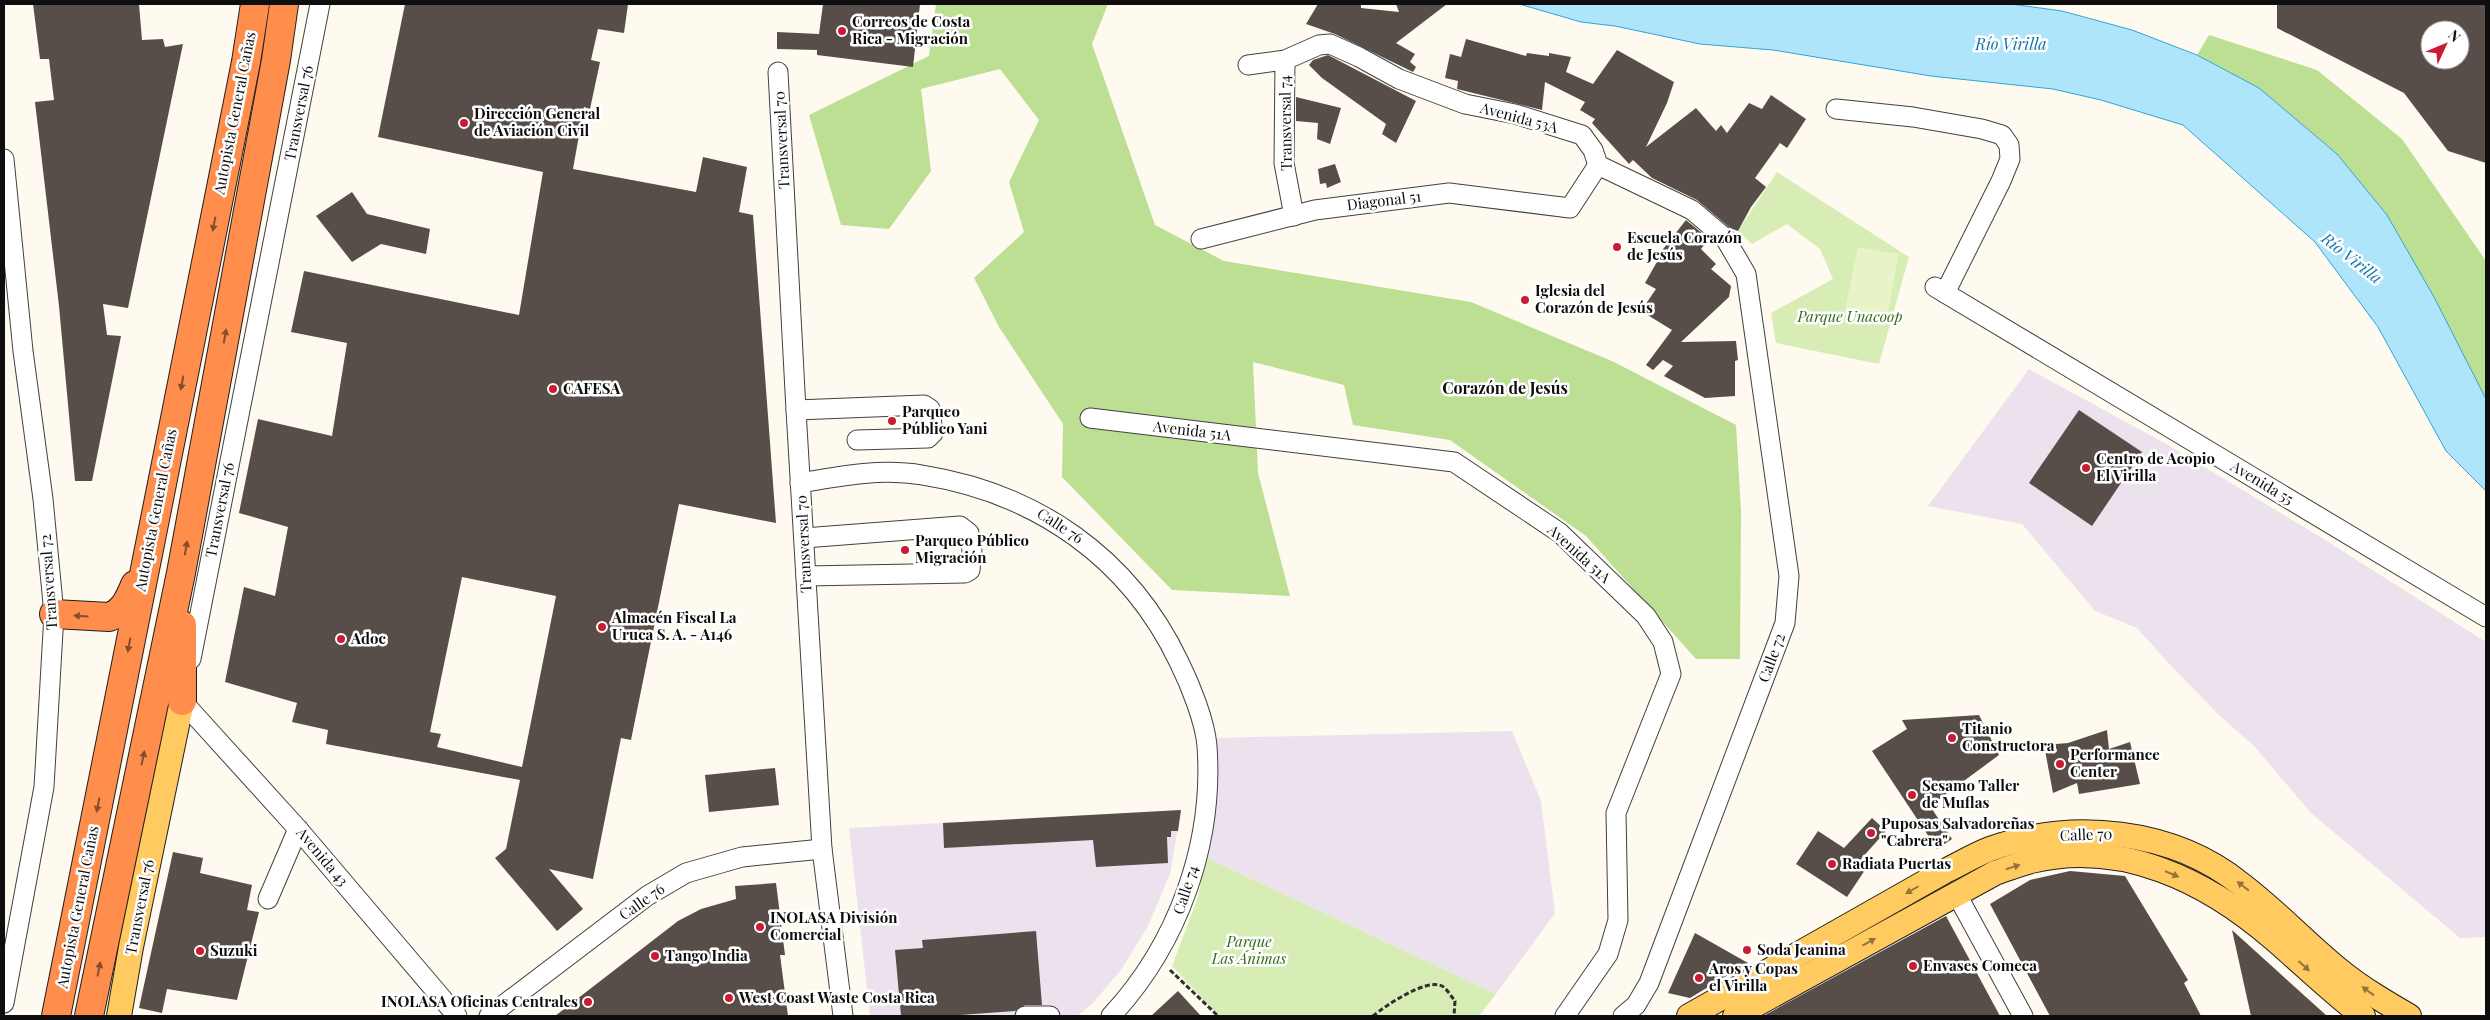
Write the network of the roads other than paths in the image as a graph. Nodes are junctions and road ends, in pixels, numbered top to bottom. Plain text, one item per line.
1 (254, 4) edge
2 (284, 4) edge
3 (320, 4) edge
4 (1285, 60) junction
5 (1248, 65) dead end
6 (778, 72) dead end
7 (1836, 109) dead end
8 (4, 159) edge
9 (1598, 165) junction
10 (1294, 216) junction
11 (1201, 239) dead end
12 (796, 410) junction
13 (1090, 418) dead end
14 (857, 440) dead end
15 (800, 483) junction
16 (804, 538) junction
17 (146, 558) junction
18 (181, 573) junction
19 (806, 576) junction
20 (54, 614) junction
21 (2486, 617) edge
22 (182, 701) junction
23 (1207, 744) joint
24 (298, 829) junction
25 (822, 849) junction
26 (1956, 893) junction
27 (268, 898) dead end
28 (4, 1002) edge
29 (56, 1016) edge
30 (89, 1016) edge
31 (120, 1016) edge
32 (457, 1016) edge
33 (489, 1016) edge
34 (843, 1016) edge
35 (1025, 1016) edge
36 (1050, 1016) edge
37 (1111, 1016) edge
38 (1565, 1016) edge
39 (1623, 1016) edge
40 (1689, 1016) edge
41 (1735, 1016) edge
42 (2023, 1016) edge
43 (2363, 1016) edge
44 (2409, 1016) edge

1 -> 17 highway, Autopista General Cañas
18 -> 2 highway, Autopista General Cañas
3 - 22 street, Transversal 76
4 - 5 street, Avenida 53A
4 - 9 street, Avenida 53A
4 - 10 street, Transversal 74
6 - 12 street, Transversal 70
7 - 21 street, Avenida 55
8 - 20 street, Transversal 72
9 - 10 street, Diagonal 51
9 - 39 street, Calle 72
10 - 11 street, Diagonal 51
12 - 14 street
12 - 15 street, Transversal 70
13 - 38 street, Avenida 51A
15 - 16 street, Transversal 70
15 - 23 street, Calle 76
16 - 19 street, Transversal 70
16 - 19 street
17 -> 20 highway
17 -> 29 highway, Autopista General Cañas
18 - 22 highway
30 -> 18 highway, Autopista General Cañas
19 - 25 street, Transversal 70
20 - 28 street, Transversal 72
22 - 24 street, Avenida 43
22 - 31 main road, Transversal 76
23 - 37 street, Calle 74
24 - 27 street
24 - 32 street, Avenida 43
25 - 33 street, Calle 76
25 - 34 street, Transversal 70
41 -> 26 main road, Calle 70
26 - 42 street
26 -> 43 main road, Calle 70
35 - 36 street
44 -> 40 main road, Calle 70

